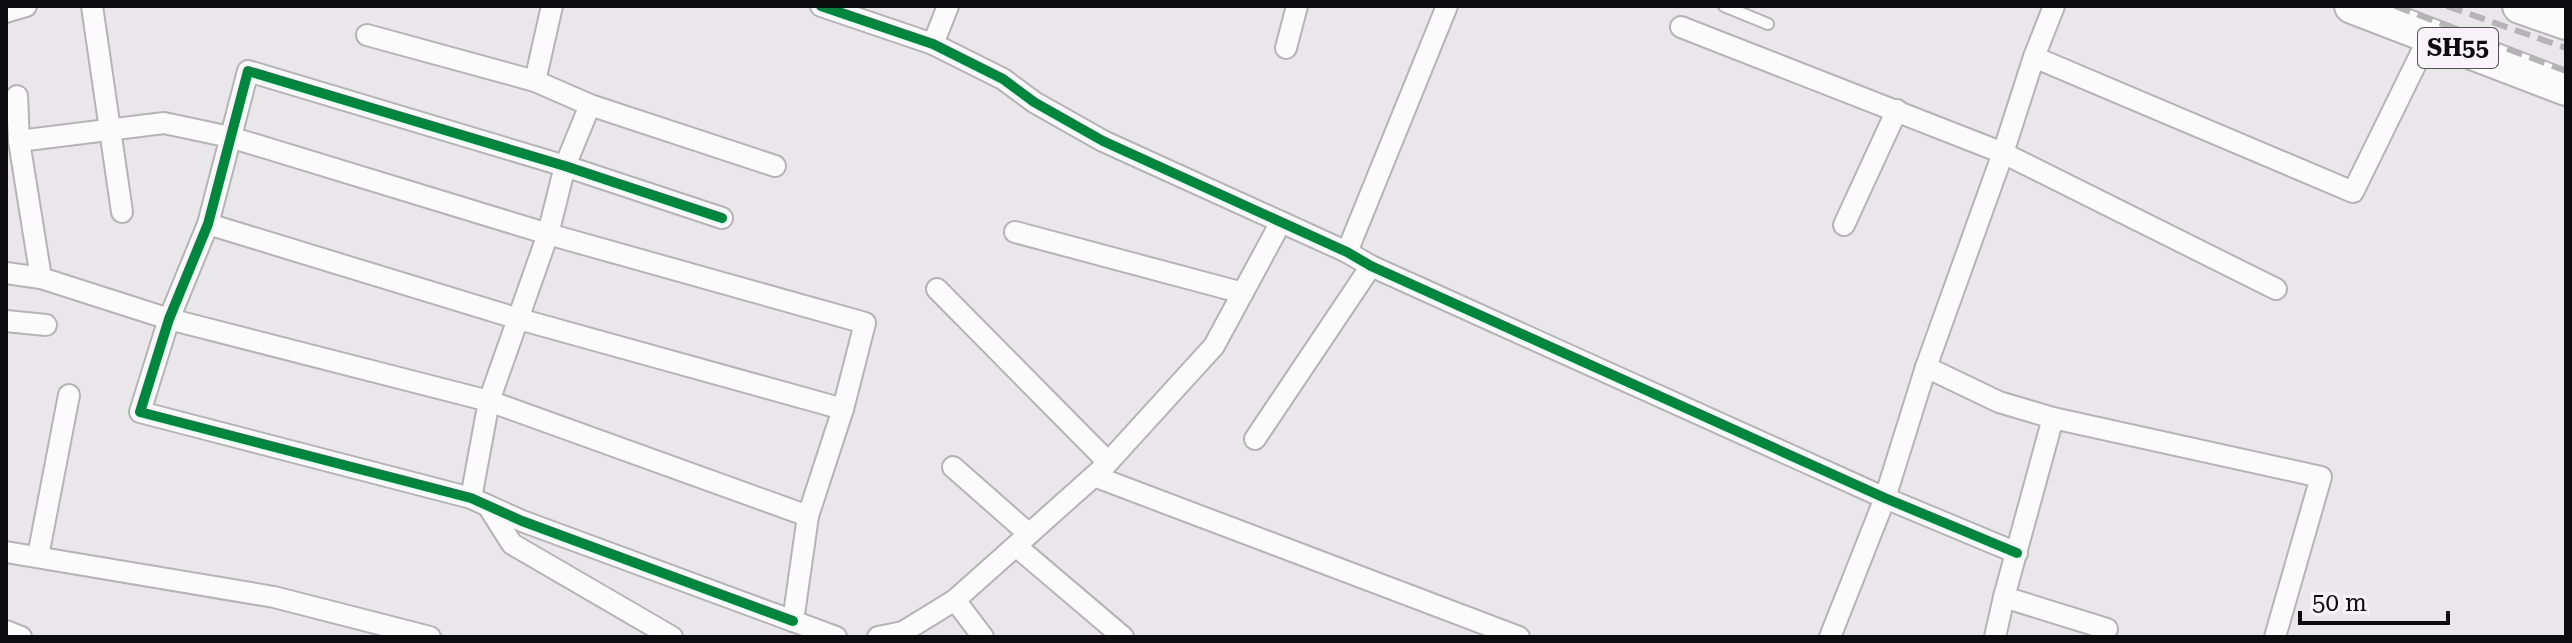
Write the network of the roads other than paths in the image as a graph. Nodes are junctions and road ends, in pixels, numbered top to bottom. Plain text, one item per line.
1 (26, 6) edge
2 (92, 6) edge
3 (552, 6) edge
4 (821, 6) edge
5 (948, 6) edge
6 (1297, 6) edge
7 (1447, 6) edge
8 (1724, 6) edge
9 (2054, 6) edge
10 (2352, 6) edge
11 (2520, 6) edge
12 (844, 10) edge
13 (6, 12) edge
14 (2566, 22) edge
15 (1768, 24) dead end
16 (1681, 27) dead end
17 (367, 35) dead end
18 (2429, 37) junction
19 (933, 44) junction
20 (1286, 48) dead end
21 (2034, 57) junction
22 (535, 81) junction
23 (2566, 88) edge
24 (17, 96) dead end
25 (590, 105) junction
26 (1897, 110) junction
27 (111, 130) junction
28 (230, 137) junction
29 (19, 141) junction
30 (2003, 153) junction
31 (565, 166) junction
32 (775, 166) dead end
33 (122, 212) dead end
34 (722, 218) dead end
35 (1281, 222) junction
36 (208, 224) junction
37 (1844, 225) dead end
38 (1015, 232) dead end
39 (548, 234) junction
40 (1347, 252) junction
41 (1371, 266) junction
42 (6, 273) edge
43 (41, 278) junction
44 (937, 289) dead end
45 (2276, 289) dead end
46 (1243, 293) junction
47 (169, 319) junction
48 (519, 319) junction
49 (6, 321) edge
50 (46, 325) dead end
51 (1926, 367) junction
52 (69, 395) dead end
53 (489, 401) junction
54 (843, 409) junction
55 (2053, 418) junction
56 (1255, 439) dead end
57 (953, 467) dead end
58 (1101, 469) junction
59 (1885, 498) junction
60 (480, 502) junction
61 (808, 516) junction
62 (1023, 540) junction
63 (6, 552) edge
64 (2017, 553) junction
65 (38, 556) junction
66 (2004, 597) junction
67 (955, 600) junction
68 (793, 621) junction
69 (2107, 629) dead end
70 (921, 630) edge
71 (6, 631) edge
72 (21, 637) edge
73 (430, 637) edge
74 (672, 637) edge
75 (836, 637) edge
76 (878, 637) edge
77 (983, 637) edge
78 (1123, 637) edge
79 (1519, 637) edge
80 (1830, 637) edge
81 (1995, 637) edge
82 (2275, 637) edge

1 - 13 street
2 - 27 street
3 - 22 street
4 - 12 street
5 - 19 street
6 - 20 street
7 - 40 street
8 - 15 lane
9 - 21 street
10 - 18 main road, SH55
11 - 14 main road, SH55
12 - 19 street
16 - 26 street
17 - 22 street
18 - 21 street
18 - 23 main road, SH55
19 - 35 street
21 - 30 street
22 - 25 street
24 - 29 street
25 - 31 street
25 - 32 street
26 - 30 street
26 - 37 street
27 - 28 street
27 - 29 street
27 - 33 street
28 - 31 street
28 - 36 street
28 - 39 street
29 - 43 street
30 - 45 street
30 - 51 street
31 - 34 street
31 - 39 street
35 - 40 street
35 - 46 street
36 - 47 street
36 - 48 street
38 - 46 street
39 - 48 street
39 - 54 street
40 - 41 street
41 - 56 street
41 - 59 street
42 - 43 street
43 - 47 street
44 - 58 street
46 - 58 street
47 - 53 street
47 - 60 street
48 - 53 street
48 - 54 street
49 - 50 street
51 - 55 street
51 - 59 street
52 - 65 street
53 - 60 street
53 - 61 street
54 - 61 street
55 - 64 street
55 - 82 street
57 - 62 street
58 - 62 street
58 - 79 street
59 - 64 street
59 - 80 street
60 - 68 street
60 - 74 street
61 - 68 street
62 - 67 street
62 - 78 street
63 - 65 street
64 - 66 street
65 - 73 street
66 - 69 street
66 - 81 street
67 - 70 street
67 - 77 street
68 - 75 street
70 - 76 street
71 - 72 street

